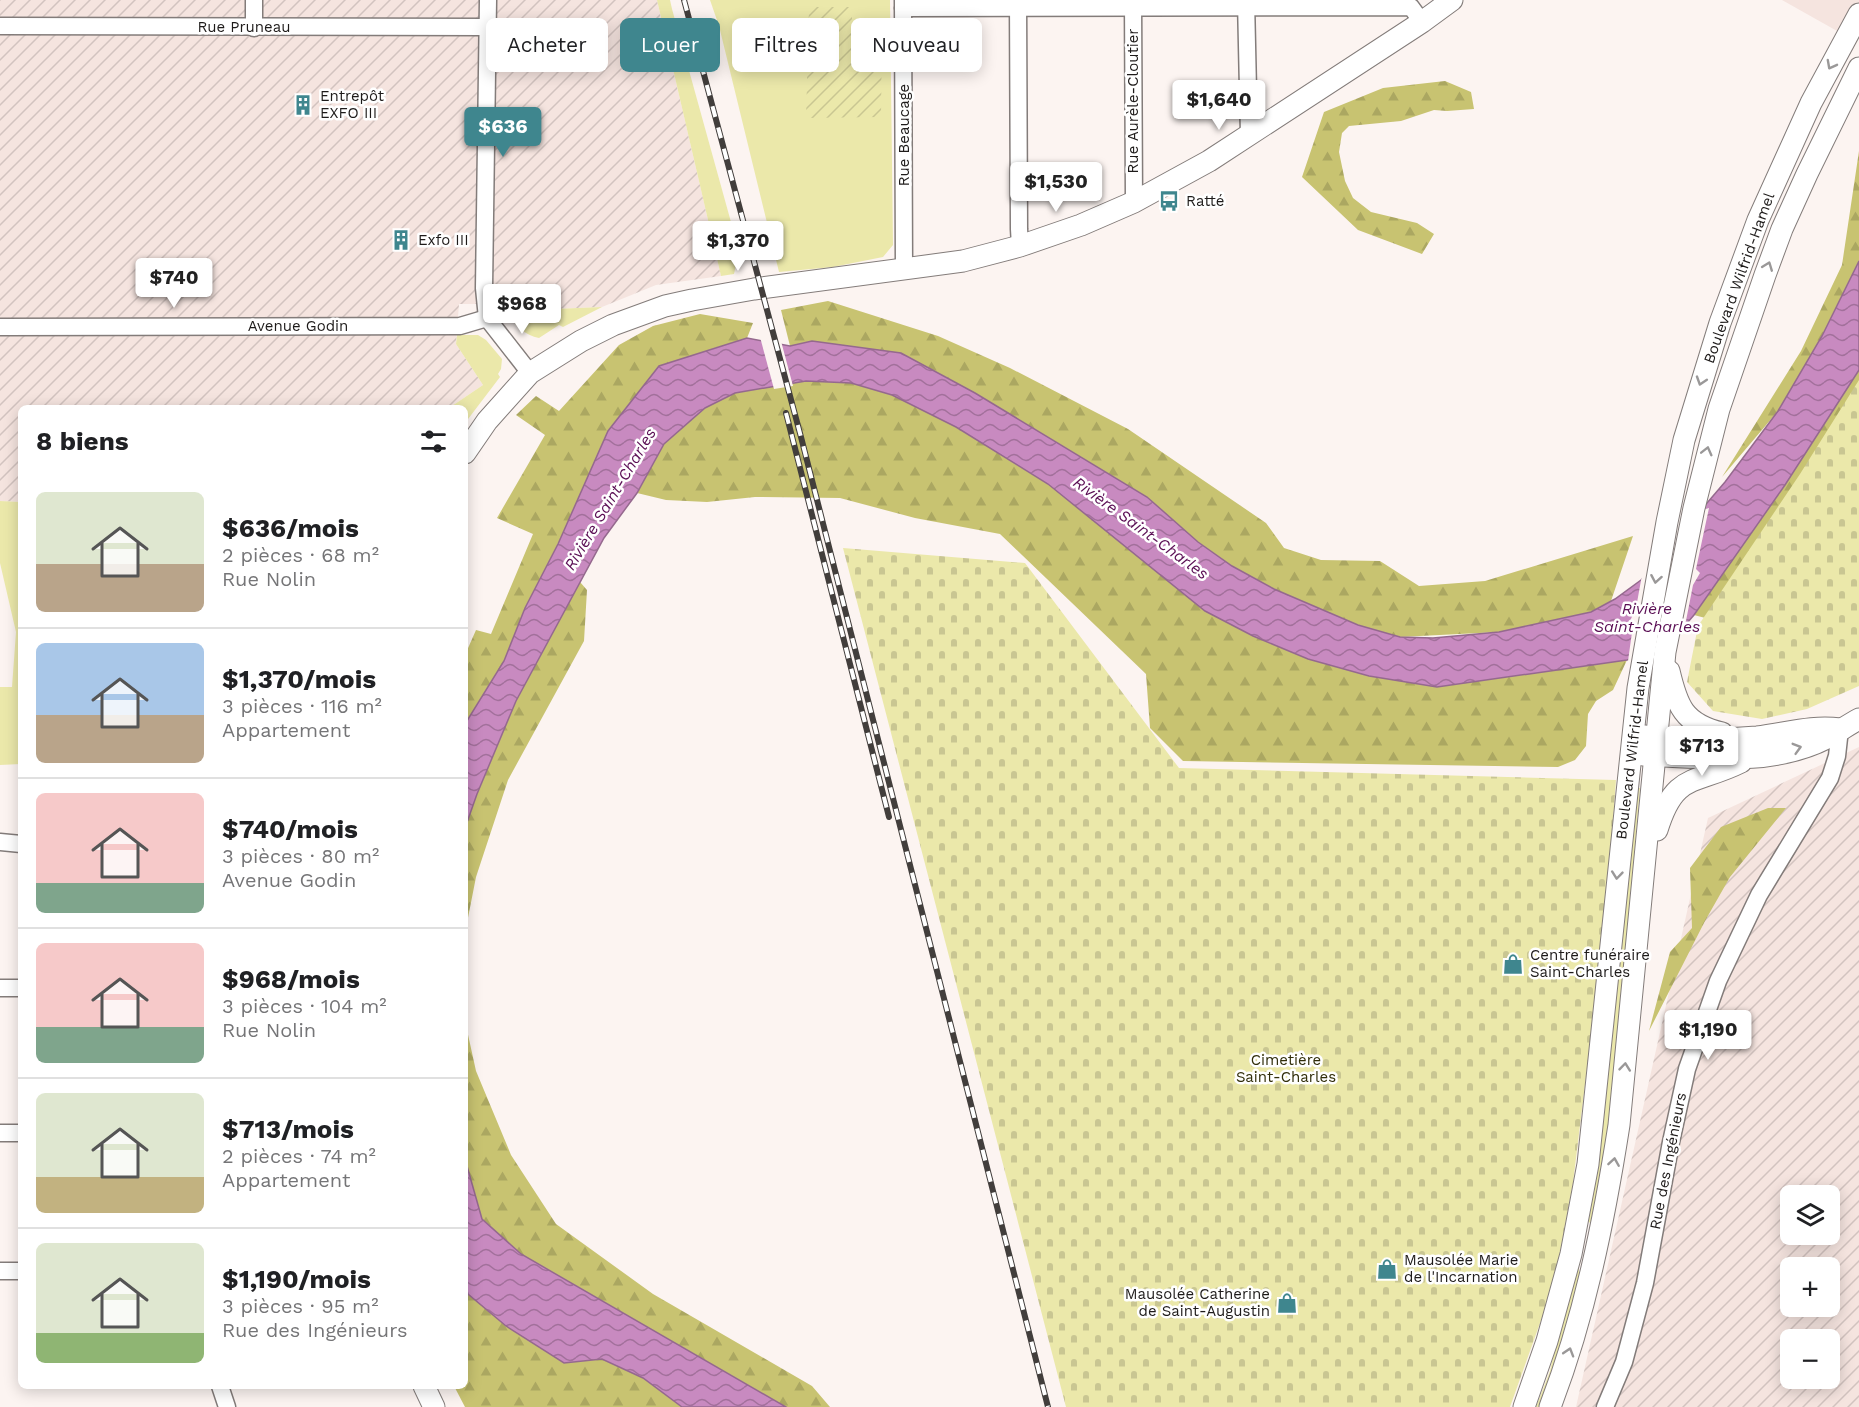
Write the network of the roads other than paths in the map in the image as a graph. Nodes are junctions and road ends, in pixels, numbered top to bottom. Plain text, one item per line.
1 (254, 0) edge
2 (488, 0) edge
3 (1452, 0) edge
4 (1363, 3) edge
5 (903, 4) edge
6 (1018, 4) edge
7 (1133, 4) edge
8 (1246, 4) edge
9 (1859, 14) edge
10 (488, 18) edge
11 (1422, 22) junction
12 (0, 26) edge
13 (486, 27) edge
14 (254, 28) junction
15 (1859, 68) edge
16 (487, 72) edge
17 (1249, 135) junction
18 (1134, 202) junction
19 (1020, 246) junction
20 (903, 270) junction
21 (487, 318) junction
22 (0, 327) edge
23 (530, 373) junction
24 (468, 449) edge
25 (1665, 652) junction
26 (1850, 724) edge
27 (1631, 744) junction
28 (1656, 746) junction
29 (1748, 748) junction
30 (0, 842) edge
31 (18, 844) edge
32 (1644, 878) junction
33 (0, 988) edge
34 (18, 988) edge
35 (0, 1133) edge
36 (18, 1133) edge
37 (0, 1271) edge
38 (18, 1271) edge
39 (221, 1389) edge
40 (425, 1389) edge
41 (227, 1407) edge
42 (434, 1407) edge
43 (1524, 1407) edge
44 (1550, 1407) edge
45 (1605, 1407) edge

1 - 14 street
2 - 10 street
3 - 11 main road
4 - 8 street
4 - 11 street
5 - 6 street
5 - 20 street, Rue Beaucage
6 - 7 street
6 - 19 street
7 - 8 street
7 - 18 street, Rue Aurèle-Cloutier
8 - 17 street
9 -> 27 main road, Boulevard Wilfrid-Hamel
11 - 17 main road
12 - 14 street, Rue Pruneau
13 - 14 street, Rue Pruneau
25 -> 15 main road, Boulevard Wilfrid-Hamel
16 - 21 street
17 - 18 main road
18 - 19 main road
19 - 20 main road
20 - 23 main road
21 - 22 street, Avenue Godin
21 - 23 street
23 - 24 main road
25 - 28 main road, Boulevard Wilfrid-Hamel
25 - 29 main road
26 - 29 main road
26 - 45 street, Rue des Ingénieurs
27 - 28 main road
27 -> 43 main road, Boulevard Wilfrid-Hamel
28 - 29 main road
28 - 32 main road, Boulevard Wilfrid-Hamel
29 - 32 main road
30 - 31 street
44 -> 32 main road, Boulevard Wilfrid-Hamel
33 - 34 street
35 - 36 street
37 - 38 street
39 - 41 street
40 - 42 main road

